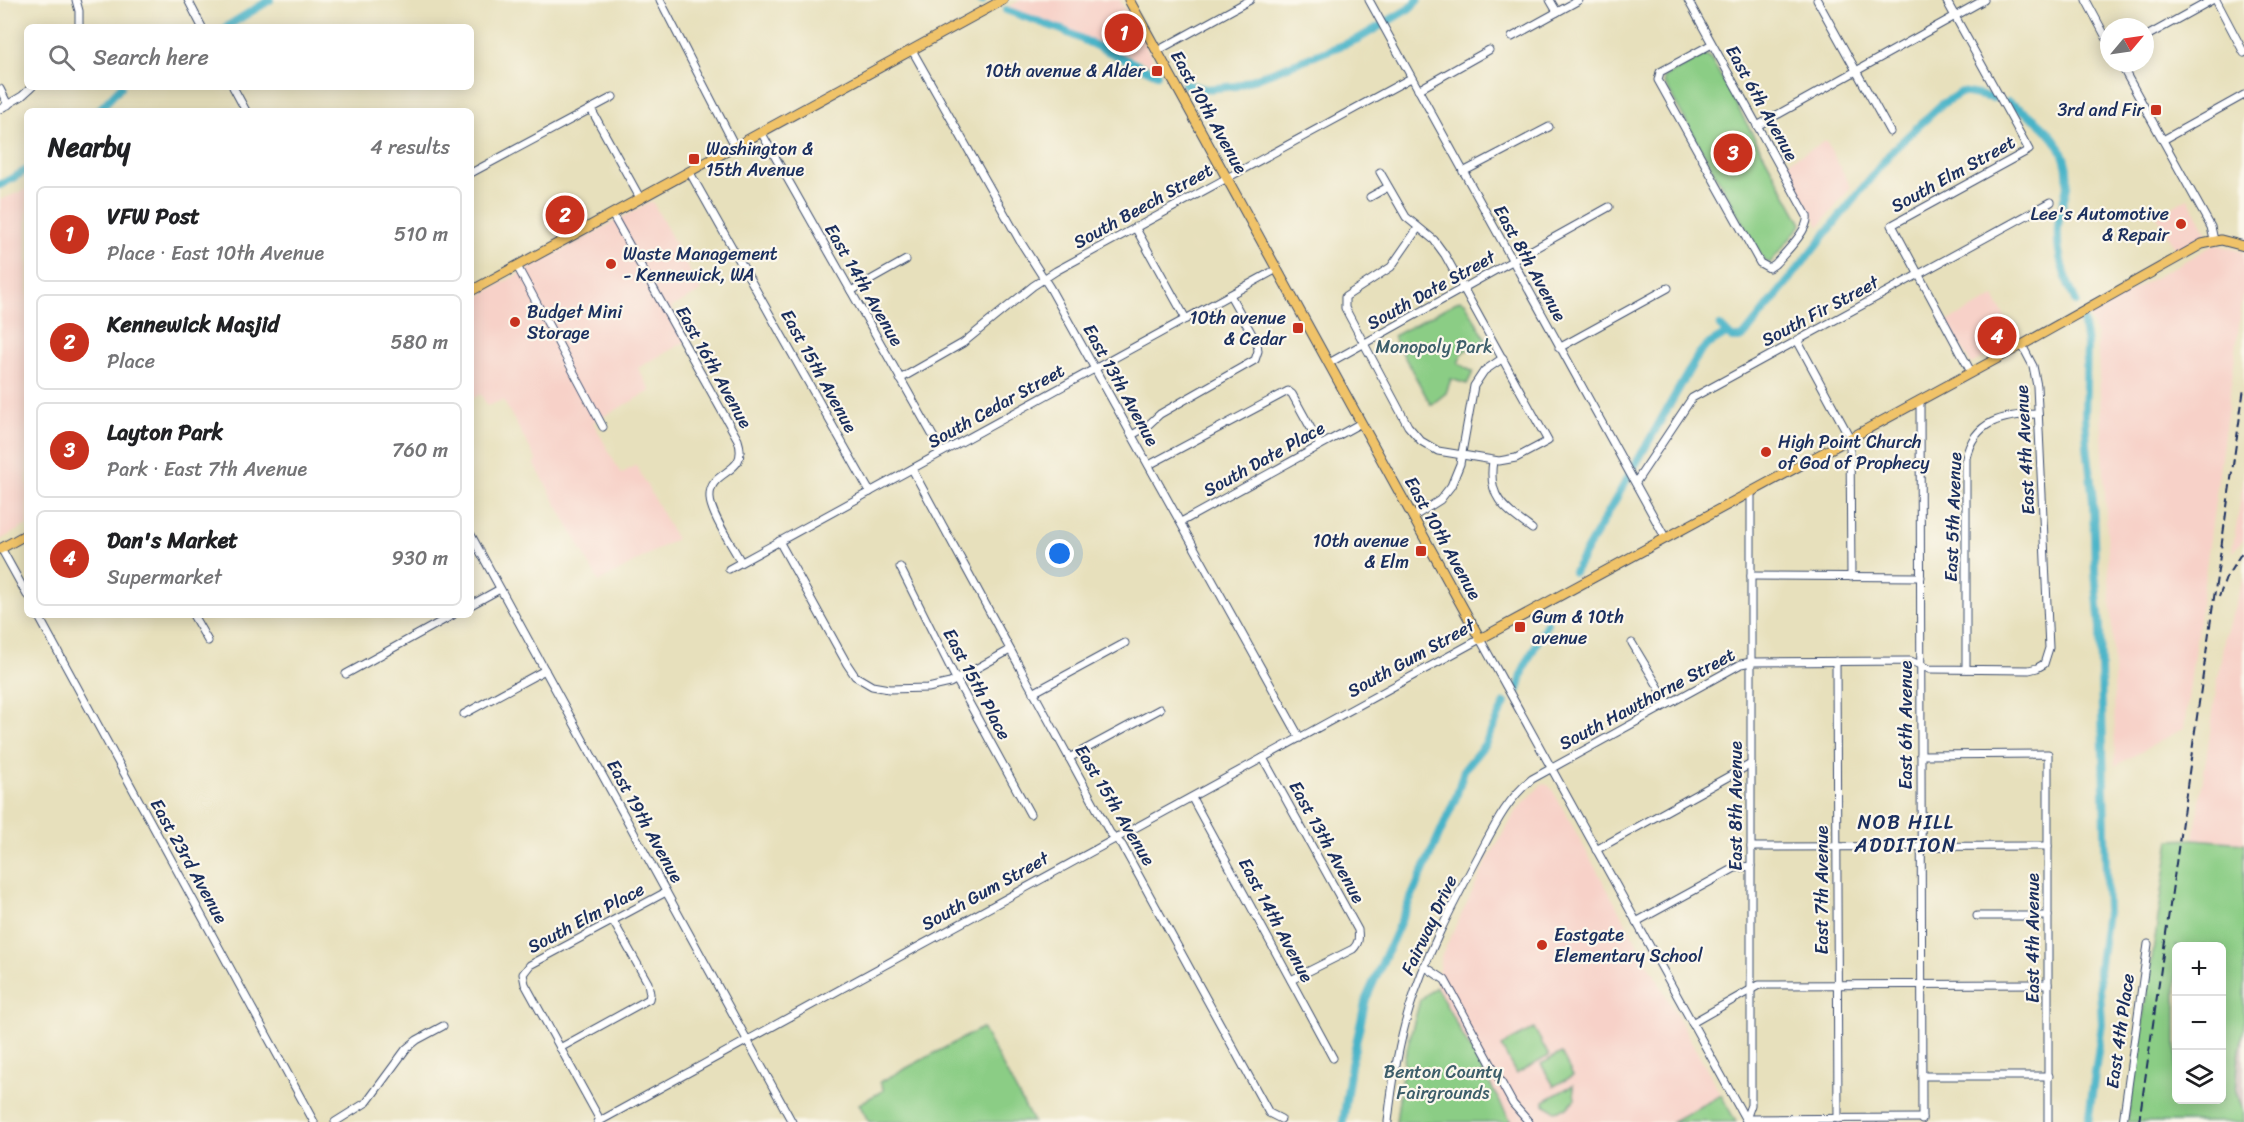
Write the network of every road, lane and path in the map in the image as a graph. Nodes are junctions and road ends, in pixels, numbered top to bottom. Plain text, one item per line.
1 (188, 0) edge
2 (660, 0) edge
3 (1003, 0) edge
4 (1129, 0) edge
5 (1250, 0) edge
6 (1369, 0) edge
7 (1550, 0) edge
8 (1580, 0) edge
9 (1688, 0) edge
10 (1817, 0) edge
11 (1946, 0) edge
12 (1984, 0) edge
13 (2086, 0) edge
14 (2214, 0) edge
15 (76, 1) edge
16 (1557, 12) junction
17 (1955, 16) junction
18 (79, 24) edge
19 (200, 24) edge
20 (2100, 26) edge
21 (2154, 32) edge
22 (1512, 37) dead end
23 (1712, 44) junction
24 (912, 50) junction
25 (1489, 50) dead end
26 (1157, 51) junction
27 (2244, 53) edge
28 (1856, 71) junction
29 (2125, 72) edge
30 (1411, 78) junction
31 (0, 89) edge
32 (29, 90) edge
33 (235, 90) edge
34 (1418, 90) junction
35 (2244, 95) edge
36 (613, 97) dead end
37 (8, 105) junction
38 (244, 108) edge
39 (0, 109) edge
40 (591, 109) junction
41 (1757, 126) junction
42 (1549, 127) dead end
43 (761, 132) junction
44 (1890, 132) dead end
45 (2163, 140) junction
46 (735, 146) junction
47 (474, 171) edge
48 (689, 171) junction
49 (1380, 172) dead end
50 (1463, 172) junction
51 (1227, 178) junction
52 (1388, 187) junction
53 (1371, 197) dead end
54 (640, 198) junction
55 (2051, 202) dead end
56 (1609, 207) dead end
57 (612, 214) junction
58 (1135, 227) junction
59 (1418, 228) junction
60 (2214, 240) junction
61 (2244, 246) edge
62 (906, 260) dead end
63 (1512, 262) junction
64 (517, 266) junction
65 (1277, 269) junction
66 (1919, 274) junction
67 (1044, 278) junction
68 (1668, 288) dead end
69 (474, 289) edge
70 (1464, 289) junction
71 (851, 291) junction
72 (1230, 295) junction
73 (1186, 319) junction
74 (1797, 340) junction
75 (1365, 344) junction
76 (2022, 345) junction
77 (1559, 348) junction
78 (1503, 358) junction
79 (1329, 363) junction
80 (1095, 369) junction
81 (1971, 372) junction
82 (900, 379) junction
83 (1920, 400) junction
84 (2038, 414) junction
85 (1361, 423) junction
86 (603, 427) dead end
87 (1132, 435) junction
88 (1850, 438) junction
89 (1320, 445) junction
90 (942, 452) junction
91 (1461, 456) junction
92 (1493, 461) junction
93 (1149, 465) junction
94 (912, 469) junction
95 (1632, 476) junction
96 (870, 492) junction
97 (1751, 493) junction
98 (1413, 517) junction
99 (1181, 522) junction
100 (1532, 529) dead end
101 (24, 536) edge
102 (1666, 539) junction
103 (474, 541) edge
104 (779, 542) junction
105 (1, 548) edge
106 (741, 562) junction
107 (900, 567) dead end
108 (729, 569) dead end
109 (1751, 576) junction
110 (1851, 577) junction
111 (1920, 577) junction
112 (500, 589) junction
113 (24, 590) edge
114 (474, 603) edge
115 (40, 618) edge
116 (196, 618) edge
117 (448, 618) edge
118 (1480, 639) junction
119 (208, 640) dead end
120 (1125, 643) dead end
121 (1632, 644) dead end
122 (1010, 650) junction
123 (1836, 661) junction
124 (1751, 662) junction
125 (2044, 664) joint
126 (1921, 666) junction
127 (1966, 669) junction
128 (545, 670) junction
129 (346, 674) dead end
130 (956, 680) junction
131 (1034, 693) junction
132 (1668, 704) junction
133 (1160, 710) dead end
134 (464, 714) dead end
135 (1300, 738) junction
136 (1921, 755) junction
137 (1069, 758) junction
138 (1263, 758) junction
139 (1751, 764) junction
140 (1551, 768) junction
141 (1192, 798) junction
142 (1030, 814) dead end
143 (1116, 839) junction
144 (1751, 846) junction
145 (1837, 846) junction
146 (1921, 846) junction
147 (2048, 846) junction
148 (1596, 850) junction
149 (1751, 866) junction
150 (666, 892) junction
151 (1977, 916) dead end
152 (2048, 916) junction
153 (613, 921) junction
154 (1636, 922) junction
155 (2148, 944) dead end
156 (1424, 966) junction
157 (1291, 980) junction
158 (1838, 984) junction
159 (1921, 984) junction
160 (2048, 984) junction
161 (1751, 988) junction
162 (1692, 1023) junction
163 (443, 1026) dead end
164 (747, 1040) junction
165 (560, 1048) junction
166 (1333, 1058) dead end
167 (1922, 1076) junction
168 (2049, 1076) junction
169 (1275, 1119) edge
170 (1838, 1119) junction
171 (1922, 1120) edge
172 (599, 1121) edge
173 (1746, 1121) edge
174 (314, 1122) edge
175 (335, 1122) edge
176 (792, 1122) edge
177 (1388, 1122) edge
178 (1529, 1122) edge
179 (2048, 1122) edge
180 (2122, 1122) edge

1 - 19 street
2 - 46 street
3 - 24 main road
4 - 26 main road, East 10th Avenue
5 - 26 street
6 - 30 street, East 8th Avenue
7 - 16 street
8 - 16 street
9 - 23 street, East 6th Avenue
10 - 28 street
11 - 17 street
12 - 17 street
13 - 20 street
14 - 21 street
14 - 27 street
15 - 18 street
16 - 22 street
17 - 28 street
17 - 66 street, South Elm Street
23 - 41 street, East 6th Avenue
23 - 41 street, East 6th Avenue
24 - 43 main road
24 - 67 street, East 13th Avenue
25 - 34 street
26 - 51 main road, East 10th Avenue
28 - 41 street
28 - 44 street
29 - 45 street
30 - 34 street, East 8th Avenue
30 - 51 street, South Beech Street
31 - 37 street
32 - 37 street
33 - 38 street
34 - 50 street, East 8th Avenue
35 - 45 street
36 - 40 street
37 - 39 street
40 - 47 street
40 - 54 street
42 - 50 street
43 - 46 main road
43 - 71 street, East 14th Avenue
45 - 60 street
46 - 48 main road
48 - 54 main road
48 - 96 street, East 15th Avenue
49 - 52 street
50 - 63 street, East 8th Avenue
51 - 58 street, South Beech Street
51 - 65 main road, East 10th Avenue
52 - 53 street
52 - 59 street
54 - 57 main road
55 - 66 street, South Fir Street
56 - 63 street, South Date Street
57 - 64 main road
57 - 106 street, East 16th Avenue
58 - 67 street, South Beech Street
58 - 73 street
59 - 70 street
59 - 75 street
60 - 61 main road
60 - 76 main road, South Gum Street
62 - 71 street
63 - 70 street, South Date Street
63 - 77 street, East 8th Avenue
64 - 69 main road
64 - 86 street
65 - 72 street, South Cedar Street
65 - 79 main road, East 10th Avenue
66 - 74 street, South Fir Street
66 - 81 street
67 - 80 street, East 13th Avenue
67 - 82 street, South Beech Street
68 - 77 street
70 - 75 street, South Date Street
70 - 78 street
71 - 82 street, East 14th Avenue
72 - 73 street, South Cedar Street
72 - 87 street
73 - 80 street, South Cedar Street
74 - 88 street
74 - 95 street, South Fir Street
75 - 79 street, South Date Street
75 - 91 street
76 - 81 main road, South Gum Street
76 - 84 street, East 4th Avenue
77 - 95 street, East 8th Avenue
78 - 91 street
78 - 92 street
79 - 85 main road, East 10th Avenue
80 - 87 street, East 13th Avenue
80 - 90 street, South Cedar Street
81 - 83 main road, South Gum Street
82 - 90 street, East 14th Avenue
83 - 88 main road, South Gum Street
83 - 111 street, East 6th Avenue
84 - 125 street, East 4th Avenue
84 - 127 street, East 5th Avenue
85 - 89 street, South Date Place
85 - 98 main road, East 10th Avenue
87 - 93 street, East 13th Avenue
88 - 97 main road, South Gum Street
88 - 110 street
89 - 93 street
89 - 99 street, South Date Place
90 - 94 street, South Cedar Street
91 - 92 street
91 - 98 street
92 - 100 street
93 - 99 street, East 13th Avenue
94 - 96 street, South Cedar Street
94 - 122 street, East 15th Avenue
95 - 102 street, East 8th Avenue
96 - 104 street, South Cedar Street
97 - 102 main road, South Gum Street
97 - 109 street, East 8th Avenue
98 - 118 main road, East 10th Avenue
99 - 135 street, East 13th Avenue
101 - 105 main road
102 - 118 main road, South Gum Street
103 - 112 street, East 19th Avenue
104 - 106 street, South Cedar Street
104 - 130 street
105 - 113 street
106 - 108 street, South Cedar Street
107 - 130 street, East 15th Place
109 - 110 street
109 - 124 street, East 8th Avenue
110 - 111 street
111 - 126 street, East 6th Avenue
112 - 114 street
112 - 128 street, East 19th Avenue
115 - 174 street, East 23rd Avenue
116 - 119 street
117 - 129 street
118 - 135 street, South Gum Street
118 - 140 street, East 10th Avenue
120 - 131 street
121 - 132 street
122 - 130 street
122 - 131 street, East 15th Avenue
123 - 124 street, South Hawthorne Street
123 - 126 street, South Hawthorne Street
123 - 145 street, East 7th Avenue
124 - 132 street, South Hawthorne Street
124 - 139 street, East 8th Avenue
125 - 127 street, South Hawthorne Street
126 - 127 street, South Hawthorne Street
126 - 136 street, East 6th Avenue
128 - 134 street
128 - 150 street, East 19th Avenue
130 - 142 street, East 15th Place
131 - 137 street, East 15th Avenue
132 - 140 street, South Hawthorne Street
133 - 137 street
135 - 138 street, South Gum Street
136 - 146 street, East 6th Avenue
136 - 147 street, East 4th Avenue
137 - 143 street, East 15th Avenue
138 - 141 street, South Gum Street
138 - 157 street, East 13th Avenue
139 - 144 street, East 8th Avenue
139 - 148 street
140 - 148 street, East 10th Avenue
140 - 156 street, Fairway Drive
141 - 143 street, South Gum Street
141 - 157 street, East 14th Avenue
143 - 164 street, South Gum Street
143 - 169 street, East 15th Avenue
144 - 145 street
144 - 149 street, East 8th Avenue
145 - 146 street
145 - 158 street, East 7th Avenue
146 - 147 street
146 - 159 street, East 6th Avenue
147 - 152 street, East 4th Avenue
148 - 154 street, East 10th Avenue
149 - 154 street
149 - 161 street, East 8th Avenue
150 - 153 street, South Elm Place
150 - 164 street, East 19th Avenue
151 - 152 street
152 - 160 street, East 4th Avenue
153 - 165 street, South Elm Place
153 - 165 street
154 - 162 street, East 10th Avenue
155 - 180 street, East 4th Place
156 - 177 street, Fairway Drive
156 - 178 street
157 - 166 street, East 14th Avenue
158 - 159 street
158 - 161 street
158 - 170 street, East 7th Avenue
159 - 160 street
159 - 167 street, East 6th Avenue
160 - 168 street, East 4th Avenue
161 - 162 street
161 - 173 street, East 8th Avenue
162 - 173 street, East 10th Avenue
163 - 175 street
164 - 172 street, South Gum Street
164 - 176 street, East 19th Avenue
165 - 172 street
167 - 168 street
167 - 171 street, East 6th Avenue
168 - 179 street, East 4th Avenue
170 - 171 street
170 - 173 street

